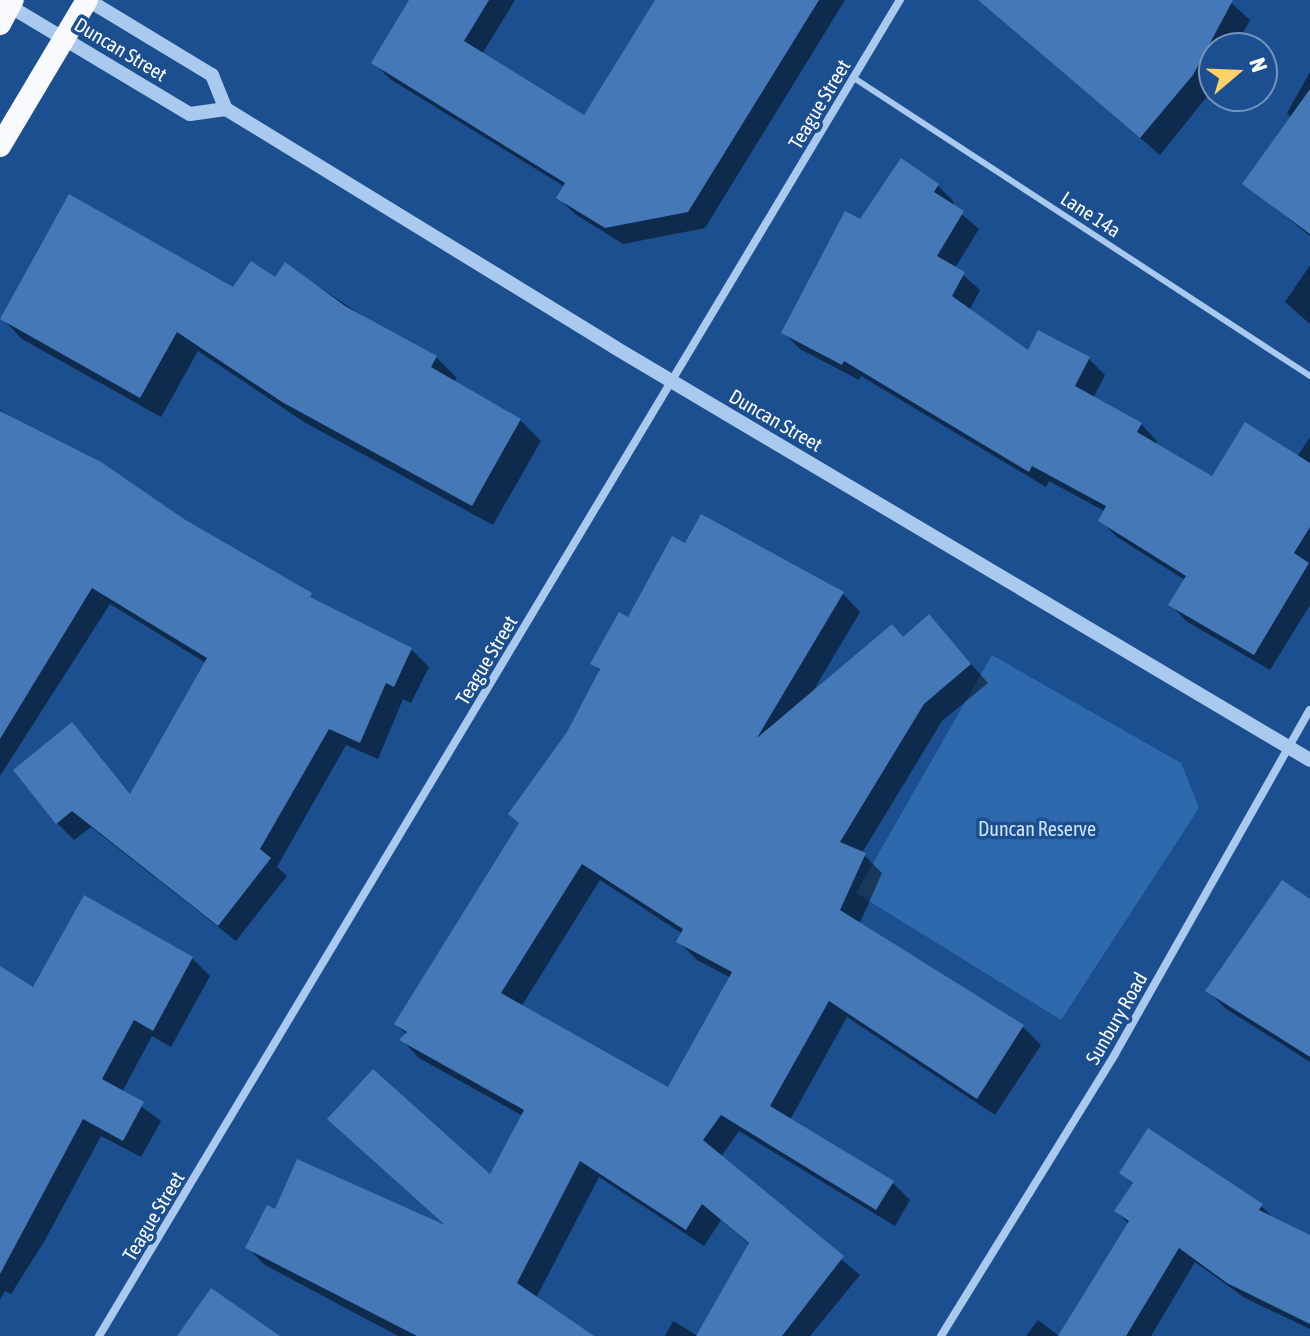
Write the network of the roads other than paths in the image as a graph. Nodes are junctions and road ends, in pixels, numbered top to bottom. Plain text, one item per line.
1 (87, 0) edge
2 (900, 0) edge
3 (6, 8) edge
4 (65, 39) junction
5 (854, 78) junction
6 (226, 109) junction
7 (0, 146) edge
8 (1310, 376) edge
9 (672, 381) junction
10 (1310, 710) edge
11 (1288, 746) junction
12 (1310, 760) edge
13 (99, 1336) edge
14 (941, 1336) edge

1 - 4 highway
1 - 6 street, Duncan Street
2 - 5 street, Teague Street
3 - 4 street, Duncan Street
4 - 6 street, Duncan Street
4 - 7 highway
5 - 8 lane, Lane 14a
5 - 9 street, Teague Street
6 - 9 street, Duncan Street
9 - 11 street, Duncan Street
9 - 13 street, Teague Street
10 - 11 street, Sunbury Road
11 - 12 street, Duncan Street
11 - 14 street, Sunbury Road

